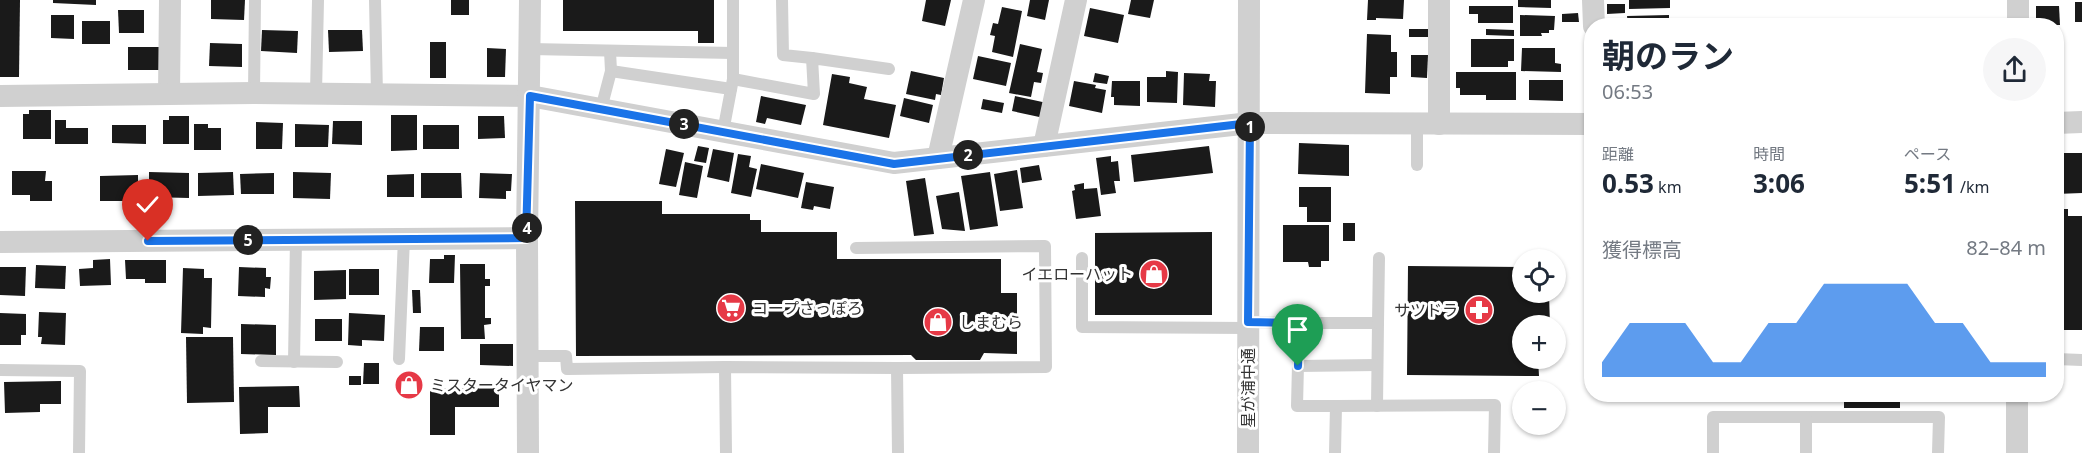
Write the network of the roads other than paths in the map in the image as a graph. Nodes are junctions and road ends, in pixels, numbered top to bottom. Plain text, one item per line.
1 (170, 0) edge
2 (255, 0) edge
3 (318, 0) edge
4 (375, 0) edge
5 (530, 0) edge
6 (733, 0) edge
7 (782, 0) edge
8 (974, 0) edge
9 (1076, 0) edge
10 (1250, 0) edge
11 (1439, 0) edge
12 (1593, 0) edge
13 (2018, 0) edge
14 (1594, 18) edge
15 (2018, 18) edge
16 (530, 49) junction
17 (610, 51) junction
18 (733, 53) junction
19 (812, 58) junction
20 (890, 69) dead end
21 (611, 71) junction
22 (732, 84) junction
23 (254, 93) junction
24 (316, 93) junction
25 (169, 94) junction
26 (378, 94) junction
27 (0, 96) edge
28 (530, 96) junction
29 (601, 109) junction
30 (2082, 122) edge
31 (1250, 123) junction
32 (2064, 123) edge
33 (1428, 124) junction
34 (1584, 124) edge
35 (723, 132) junction
36 (1044, 146) junction
37 (938, 158) junction
38 (1417, 165) dead end
39 (404, 238) junction
40 (526, 238) junction
41 (296, 239) junction
42 (0, 242) edge
43 (856, 248) dead end
44 (1082, 258) dead end
45 (1379, 258) dead end
46 (1299, 323) junction
47 (1378, 323) junction
48 (1248, 325) junction
49 (527, 356) junction
50 (399, 359) dead end
51 (2064, 359) edge
52 (2082, 360) edge
53 (261, 361) dead end
54 (294, 362) junction
55 (337, 362) dead end
56 (1377, 365) junction
57 (1298, 366) junction
58 (725, 367) junction
59 (897, 368) junction
60 (0, 370) edge
61 (2017, 402) edge
62 (1336, 406) junction
63 (1377, 406) junction
64 (1806, 417) junction
65 (79, 453) edge
66 (528, 453) edge
67 (726, 453) edge
68 (898, 453) edge
69 (1248, 453) edge
70 (1335, 453) edge
71 (1494, 453) edge
72 (1713, 453) edge
73 (1806, 453) edge
74 (1938, 453) edge
75 (2017, 453) edge

1 - 25 street
2 - 23 lane
3 - 24 lane
4 - 26 lane
5 - 16 street
6 - 18 lane
7 - 19 lane
8 - 37 street
9 - 36 street
10 - 31 street, 星が浦中通
11 - 33 street
12 - 14 street
13 - 15 street
16 - 17 lane
16 - 28 street
17 - 18 lane
17 - 21 lane
18 - 22 lane
19 - 20 lane
19 - 22 lane
21 - 22 lane
21 - 29 lane
22 - 35 lane
23 - 24 street
23 - 25 street
24 - 26 street
25 - 27 street
26 - 28 street
28 - 29 street
28 - 40 street
29 - 35 street
30 - 32 street
31 - 33 street
31 - 36 street
31 - 48 street, 星が浦中通
33 - 34 street
33 - 38 lane
35 - 37 street
36 - 37 street
39 - 40 street
39 - 41 street
39 - 50 lane
40 - 49 street
41 - 42 street
41 - 54 lane
43 - 59 lane
44 - 48 lane
45 - 47 lane
46 - 47 lane
46 - 48 lane
46 - 57 lane
47 - 56 lane
48 - 69 street, 星が浦中通
49 - 58 lane
49 - 66 street
51 - 52 lane
53 - 54 lane
54 - 55 lane
56 - 57 lane
56 - 63 lane
57 - 62 lane
58 - 59 lane
58 - 67 lane
59 - 68 lane
60 - 65 lane
61 - 75 street
62 - 63 lane
62 - 70 lane
63 - 71 lane
64 - 72 lane
64 - 73 lane
64 - 74 lane

